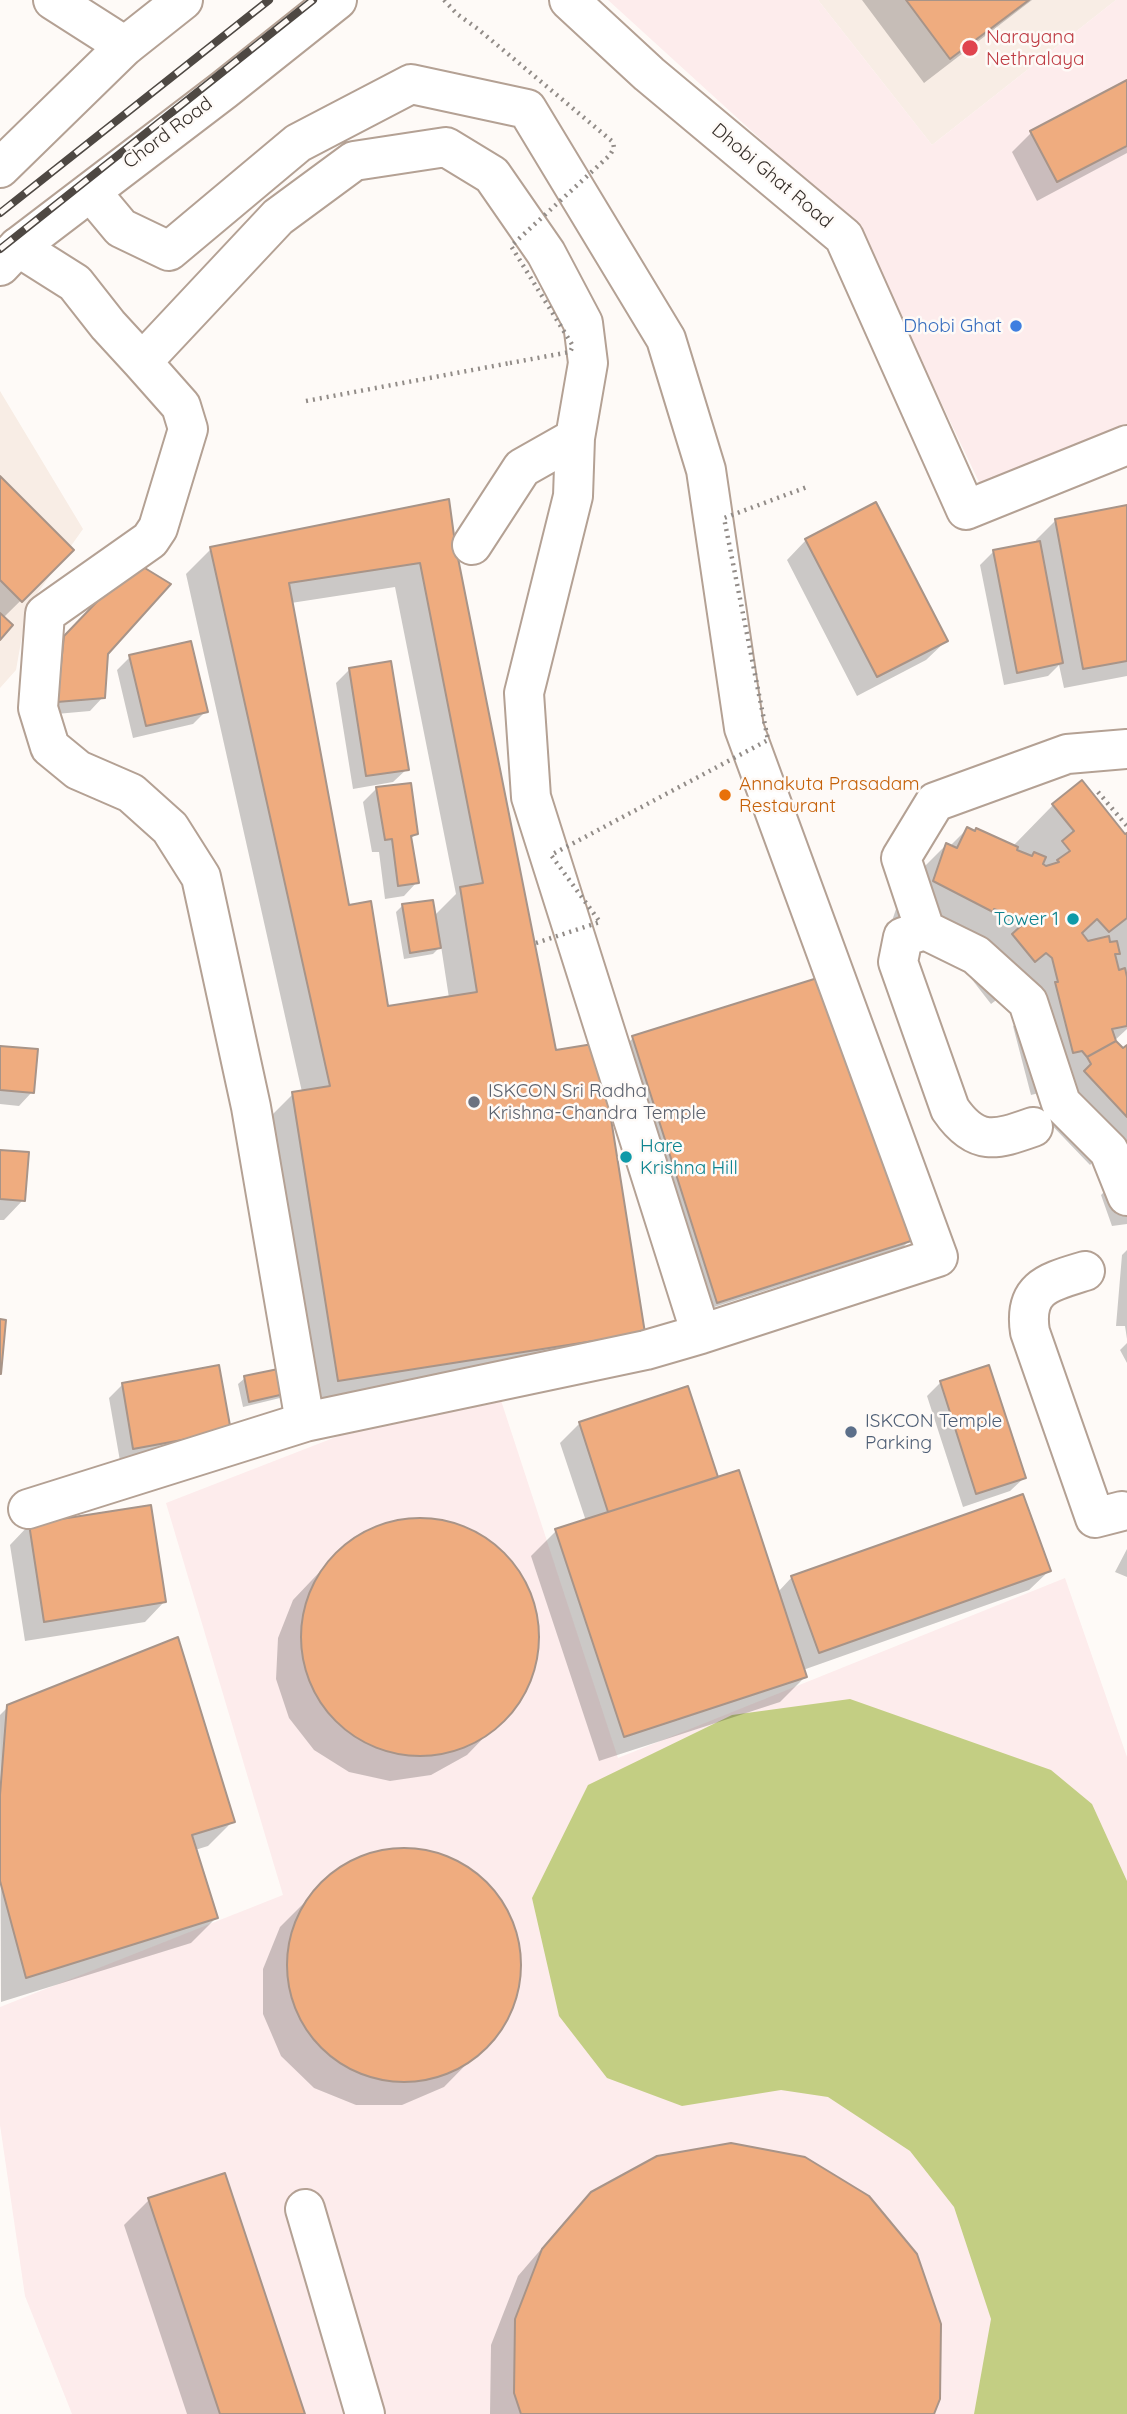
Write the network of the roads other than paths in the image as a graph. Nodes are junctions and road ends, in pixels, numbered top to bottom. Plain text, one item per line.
1 (53, 0) edge
2 (183, 0) edge
3 (337, 0) edge
4 (569, 0) edge
5 (125, 46) junction
6 (0, 168) edge
7 (90, 192) junction
8 (9, 256) edge
9 (142, 362) junction
10 (575, 438) junction
11 (1127, 445) edge
12 (472, 545) dead end
13 (1127, 749) edge
14 (925, 930) junction
15 (1034, 1127) dead end
16 (1127, 1196) edge
17 (1085, 1270) dead end
18 (701, 1334) junction
19 (305, 1422) junction
20 (27, 1509) dead end
21 (1125, 1514) edge
22 (305, 2209) dead end
23 (365, 2414) edge

1 - 5 street
2 - 5 street
3 - 7 street, Chord Road
4 - 11 street, Dhobi Ghat Road
5 - 6 street
7 - 8 street, Chord Road
7 - 18 street
8 - 9 street
9 - 10 street
9 - 19 street
10 - 12 street
10 - 18 street
13 - 14 street
14 - 15 street
14 - 16 street
17 - 21 street
18 - 19 street
19 - 20 street
22 - 23 street

